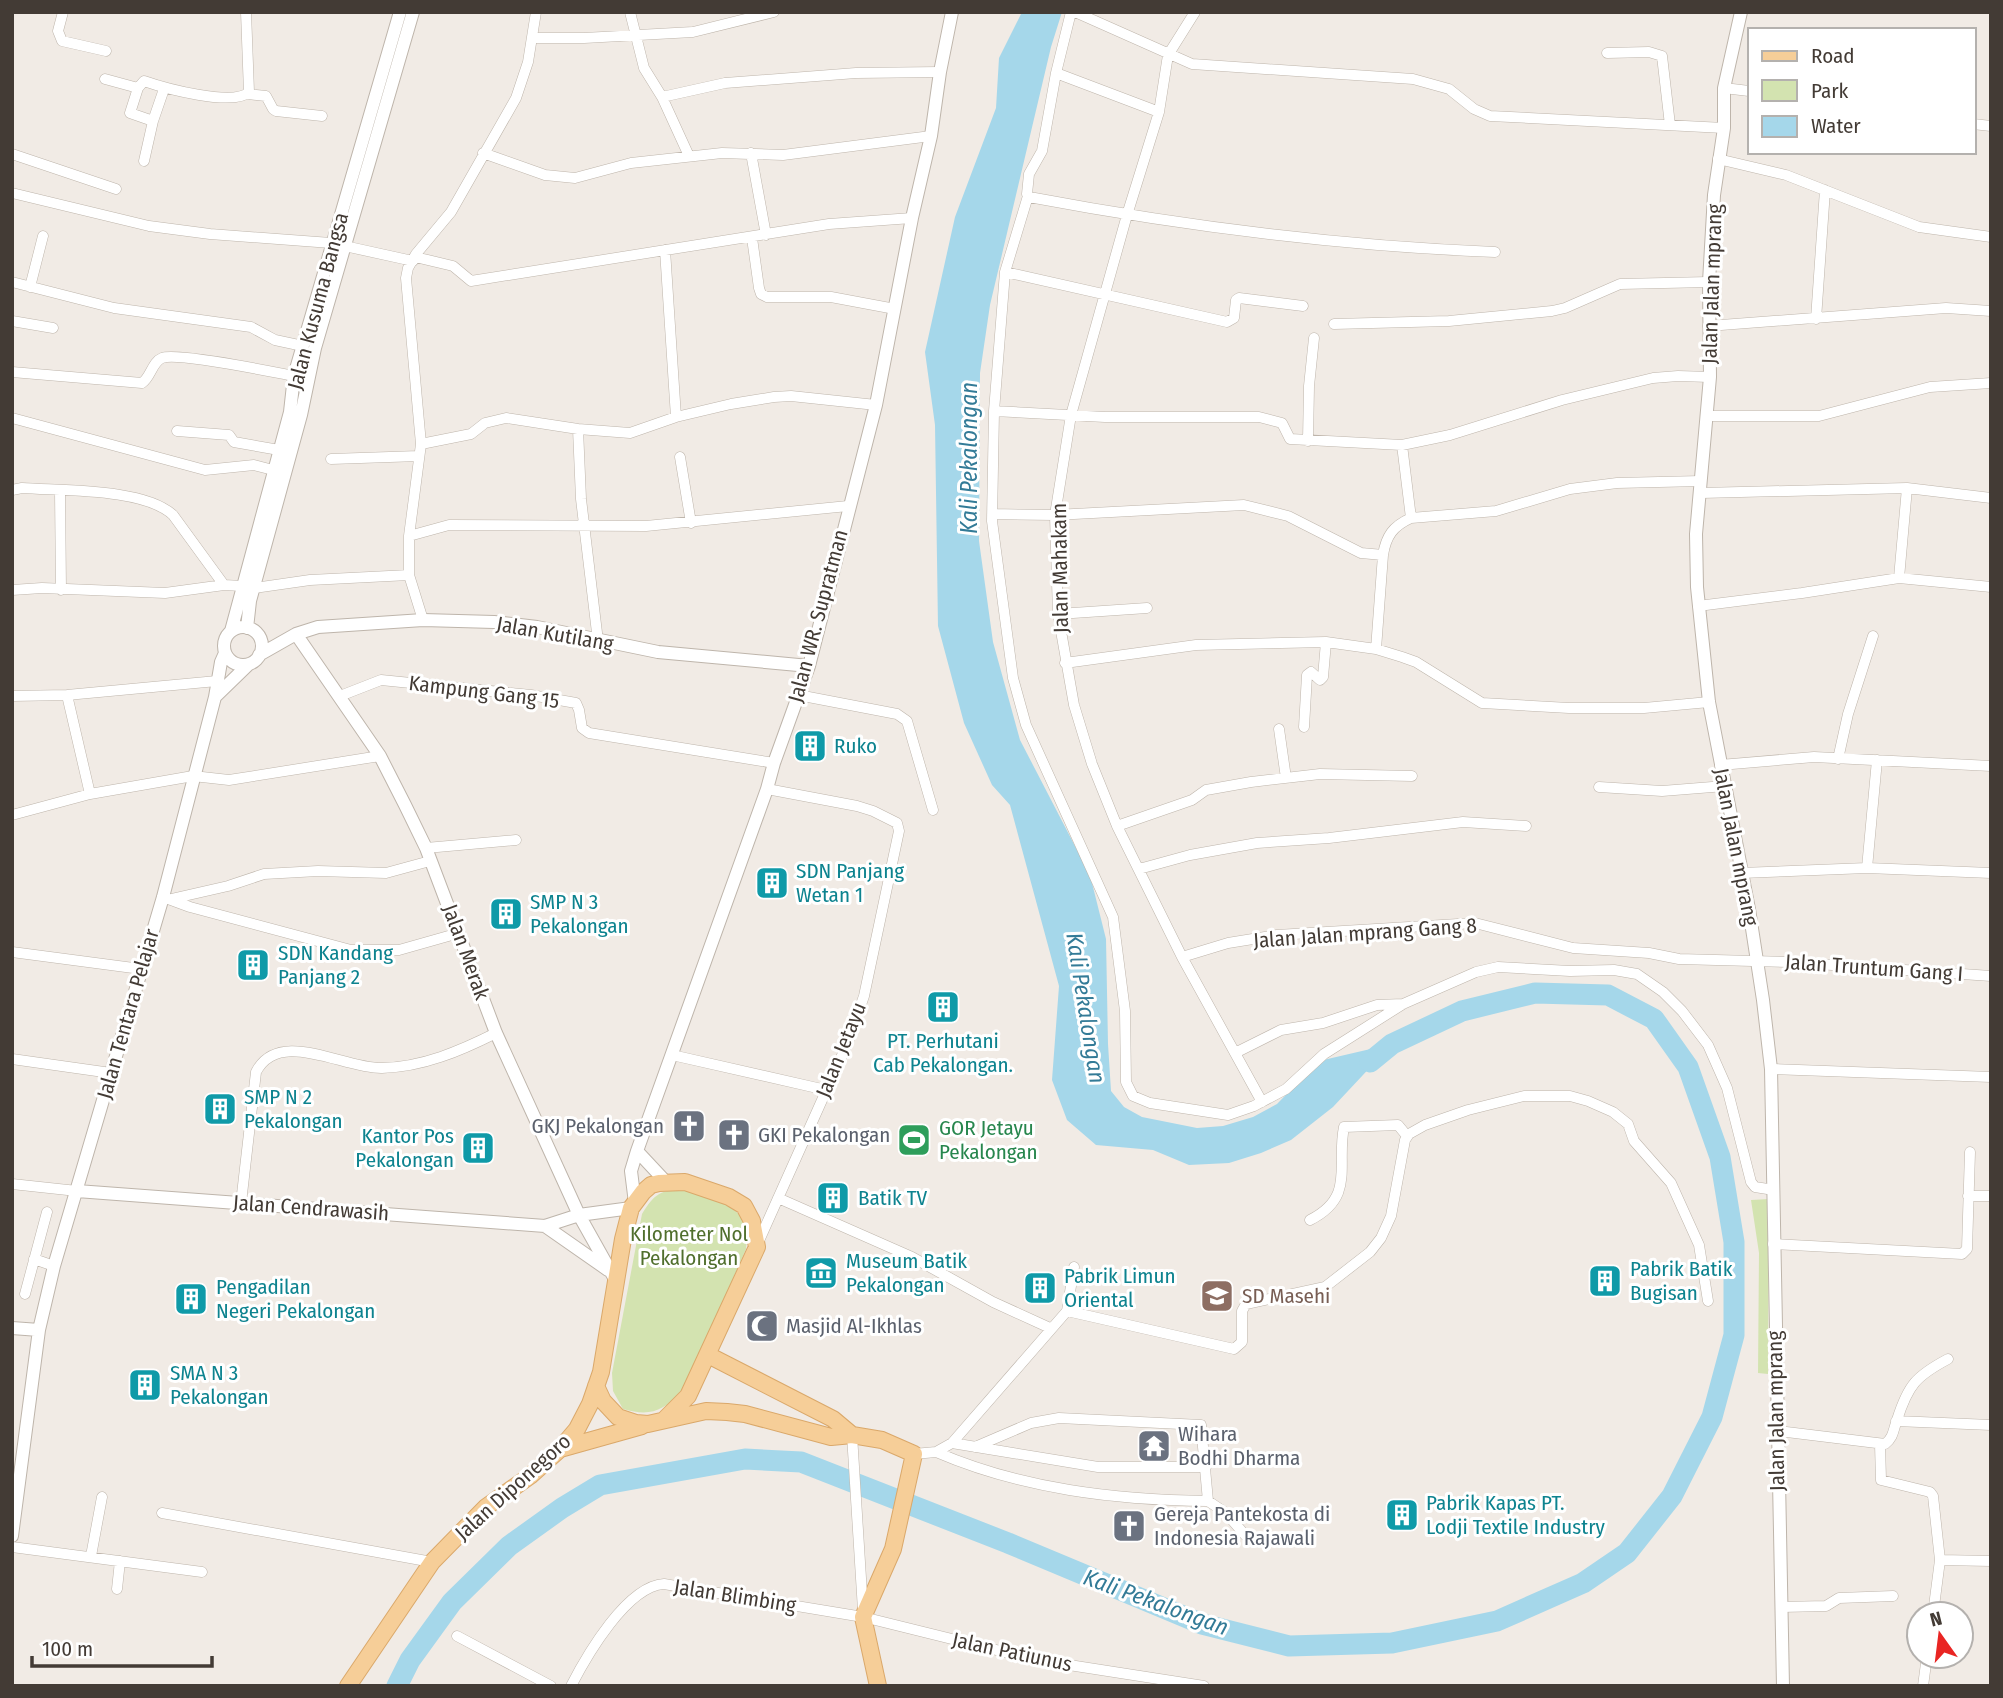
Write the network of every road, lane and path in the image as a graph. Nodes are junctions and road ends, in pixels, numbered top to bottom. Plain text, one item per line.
1 (63, 12) edge
2 (246, 12) edge
3 (400, 12) edge
4 (413, 12) edge
5 (536, 12) edge
6 (630, 12) edge
7 (774, 12) edge
8 (952, 12) edge
9 (1073, 12) edge
10 (1195, 12) edge
11 (1741, 12) edge
12 (635, 34) junction
13 (400, 36) junction
14 (532, 38) junction
15 (106, 51) dead end
16 (1607, 53) dead end
17 (1168, 55) junction
18 (940, 72) junction
19 (1056, 73) junction
20 (105, 79) dead end
21 (138, 88) junction
22 (1724, 88) junction
23 (164, 89) junction
24 (1748, 91) edge
25 (248, 94) junction
26 (662, 97) junction
27 (1159, 112) junction
28 (322, 116) dead end
29 (153, 121) junction
30 (1670, 125) junction
31 (1724, 128) junction
32 (931, 136) junction
33 (482, 153) junction
34 (751, 153) junction
35 (12, 154) edge
36 (689, 156) junction
37 (1718, 159) junction
38 (144, 161) dead end
39 (116, 189) dead end
40 (1825, 190) junction
41 (12, 193) edge
42 (1028, 196) junction
43 (1127, 215) junction
44 (912, 218) junction
45 (766, 235) junction
46 (43, 236) dead end
47 (1991, 237) edge
48 (752, 238) junction
49 (338, 244) junction
50 (665, 250) junction
51 (1495, 252) dead end
52 (414, 259) junction
53 (1005, 272) junction
54 (12, 282) edge
55 (1709, 282) junction
56 (30, 287) junction
57 (1105, 295) junction
58 (1303, 306) dead end
59 (895, 309) junction
60 (1991, 312) edge
61 (1816, 319) junction
62 (12, 321) edge
63 (1335, 324) dead end
64 (1708, 326) junction
65 (53, 328) dead end
66 (1314, 338) dead end
67 (303, 346) junction
68 (12, 372) edge
69 (294, 376) junction
70 (1710, 377) junction
71 (1991, 383) edge
72 (876, 405) junction
73 (994, 411) junction
74 (295, 414) junction
75 (1071, 415) junction
76 (1707, 416) junction
77 (676, 417) junction
78 (12, 418) edge
79 (578, 429) junction
80 (177, 431) dead end
81 (1308, 441) junction
82 (421, 444) junction
83 (1402, 445) junction
84 (279, 450) junction
85 (419, 456) junction
86 (680, 457) dead end
87 (331, 459) dead end
88 (273, 470) junction
89 (1701, 487) junction
90 (1907, 488) junction
91 (12, 490) edge
92 (60, 491) junction
93 (1991, 498) edge
94 (848, 506) junction
95 (992, 514) junction
96 (1055, 514) junction
97 (1411, 518) junction
98 (691, 523) junction
99 (584, 526) junction
100 (263, 529) junction
101 (409, 536) junction
102 (1383, 555) junction
103 (410, 575) junction
104 (1899, 578) junction
105 (224, 585) junction
106 (1991, 587) edge
107 (12, 590) edge
108 (61, 590) junction
109 (248, 592) junction
110 (1698, 606) junction
111 (1146, 608) dead end
112 (1058, 614) junction
113 (423, 620) junction
114 (247, 628) junction
115 (231, 631) junction
116 (293, 636) junction
117 (1873, 636) dead end
118 (260, 640) junction
119 (598, 641) junction
120 (1326, 642) junction
121 (1376, 649) junction
122 (225, 653) junction
123 (254, 659) junction
124 (1065, 663) junction
125 (809, 666) junction
126 (217, 681) junction
127 (67, 695) junction
128 (340, 695) junction
129 (798, 695) junction
130 (12, 696) edge
131 (215, 697) junction
132 (1709, 702) junction
133 (1304, 727) dead end
134 (1279, 729) dead end
135 (380, 755) junction
136 (1838, 759) junction
137 (1877, 760) junction
138 (774, 763) junction
139 (1720, 765) junction
140 (1991, 766) edge
141 (193, 776) junction
142 (1412, 776) dead end
143 (1286, 778) junction
144 (1725, 786) junction
145 (1599, 787) dead end
146 (767, 789) junction
147 (90, 794) junction
148 (933, 810) dead end
149 (12, 816) edge
150 (1117, 826) junction
151 (1526, 826) dead end
152 (516, 840) dead end
153 (428, 854) junction
154 (1867, 868) junction
155 (1139, 869) junction
156 (1741, 873) junction
157 (1991, 873) edge
158 (166, 898) junction
159 (458, 933) junction
160 (12, 952) edge
161 (1182, 957) junction
162 (1757, 960) junction
163 (141, 969) junction
164 (1991, 976) edge
165 (1403, 1004) junction
166 (496, 1033) junction
167 (1235, 1053) junction
168 (672, 1055) junction
169 (12, 1059) edge
170 (1771, 1069) junction
171 (111, 1073) junction
172 (1991, 1077) edge
173 (826, 1090) junction
174 (1262, 1102) junction
175 (1407, 1136) junction
176 (637, 1151) junction
177 (1970, 1152) dead end
178 (666, 1182) junction
179 (12, 1184) edge
180 (1773, 1190) junction
181 (77, 1191) junction
182 (1968, 1196) junction
183 (1991, 1196) edge
184 (778, 1198) junction
185 (241, 1203) junction
186 (633, 1205) junction
187 (47, 1212) dead end
188 (579, 1215) junction
189 (1310, 1220) dead end
190 (545, 1226) junction
191 (1773, 1244) junction
192 (757, 1247) junction
193 (34, 1259) junction
194 (54, 1266) junction
195 (1074, 1267) dead end
196 (614, 1277) junction
197 (24, 1294) dead end
198 (1709, 1301) dead end
199 (1067, 1311) junction
200 (12, 1328) edge
201 (1050, 1328) junction
202 (39, 1330) junction
203 (708, 1355) junction
204 (1948, 1359) dead end
205 (596, 1385) junction
206 (1896, 1421) junction
207 (656, 1422) junction
208 (1991, 1425) edge
209 (1777, 1431) junction
210 (852, 1435) junction
211 (951, 1443) junction
212 (1880, 1444) junction
213 (975, 1447) junction
214 (560, 1449) junction
215 (936, 1452) junction
216 (912, 1461) junction
217 (1206, 1467) junction
218 (102, 1497) dead end
219 (1208, 1501) junction
220 (162, 1513) dead end
221 (12, 1536) edge
222 (1259, 1542) dead end
223 (12, 1547) edge
224 (92, 1556) junction
225 (1940, 1560) junction
226 (120, 1561) junction
227 (1991, 1561) edge
228 (432, 1562) junction
229 (202, 1572) dead end
230 (117, 1589) dead end
231 (1893, 1596) dead end
232 (1935, 1600) edge
233 (1781, 1607) junction
234 (863, 1617) junction
235 (457, 1636) dead end
236 (1187, 1685) edge
237 (348, 1686) edge
238 (551, 1686) edge
239 (571, 1686) edge
240 (878, 1686) edge
241 (1204, 1686) edge
242 (1783, 1686) edge

1 - 15 street
2 - 25 street
3 - 13 street, Jalan Kusuma Bangsa
4 - 13 street, Jalan Kusuma Bangsa
5 - 14 street
6 - 12 street
7 - 12 street
8 - 18 street, Jalan WR. Supratman
9 - 17 street
9 - 19 street
10 - 17 street, Jalan Mahakam
11 - 22 street, Jalan Jalan mprang
12 - 14 street
12 - 26 street
13 - 49 street, Jalan Kusuma Bangsa
14 - 33 street
16 - 30 street
17 - 27 street, Jalan Mahakam
17 - 30 street
18 - 26 street
18 - 32 street, Jalan WR. Supratman
19 - 27 street
19 - 42 street
20 - 21 street
21 - 23 street
21 - 29 street
22 - 24 street
22 - 31 street, Jalan Jalan mprang
23 - 25 street
23 - 29 street
25 - 28 street
26 - 36 street
27 - 43 street, Jalan Mahakam
29 - 38 street
30 - 31 street
31 - 37 street, Jalan Jalan mprang
32 - 34 street
32 - 44 street, Jalan WR. Supratman
33 - 36 street
33 - 52 street
34 - 36 street
34 - 45 street
35 - 39 street
37 - 40 street
37 - 55 street, Jalan Jalan mprang
40 - 47 street
40 - 61 street
41 - 49 street
42 - 43 street
42 - 53 street
43 - 51 street
43 - 57 street, Jalan Mahakam
44 - 45 street
44 - 59 street, Jalan WR. Supratman
45 - 48 street
46 - 56 street
48 - 50 street
48 - 59 street
49 - 52 street
49 - 67 street, Jalan Kusuma Bangsa
49 - 74 street, Jalan Kusuma Bangsa
50 - 52 street
50 - 77 street
52 - 82 street
53 - 57 street
53 - 73 street
54 - 56 street
55 - 63 street
55 - 64 street, Jalan Jalan mprang
56 - 67 street
57 - 58 street
57 - 75 street, Jalan Mahakam
59 - 72 street, Jalan WR. Supratman
60 - 61 street
61 - 64 street
62 - 65 street
64 - 70 street, Jalan Jalan mprang
66 - 81 street
67 - 69 street, Jalan Kusuma Bangsa
68 - 69 street
69 - 74 street, Jalan Kusuma Bangsa
70 - 76 street, Jalan Jalan mprang
70 - 83 street
71 - 76 street
72 - 77 street
72 - 94 street, Jalan WR. Supratman
73 - 75 street
73 - 95 street
74 - 84 street, Jalan Kusuma Bangsa
74 - 100 street, Jalan Kusuma Bangsa
75 - 81 street
75 - 96 street, Jalan Mahakam
76 - 89 street, Jalan Jalan mprang
77 - 79 street
78 - 88 street
79 - 82 street
79 - 99 street
80 - 84 street
81 - 83 street
82 - 85 street
83 - 97 street
84 - 88 street, Jalan Kusuma Bangsa
85 - 87 street
85 - 101 street
86 - 98 street
88 - 100 street, Jalan Kusuma Bangsa
89 - 90 street
89 - 97 street
89 - 110 street, Jalan Jalan mprang
90 - 93 street
90 - 104 street
91 - 92 street
92 - 105 street
92 - 108 street
94 - 98 street
94 - 125 street, Jalan WR. Supratman
95 - 96 street
95 - 174 street
96 - 102 street
96 - 112 street, Jalan Mahakam
97 - 102 street
98 - 99 street
99 - 101 street
99 - 119 street
100 - 109 street, Jalan Kusuma Bangsa
101 - 103 street
102 - 121 street
103 - 109 street
103 - 113 street
104 - 106 street
104 - 110 street
105 - 108 street
105 - 109 street
107 - 108 street
109 - 114 street
109 - 115 street, Jalan Kusuma Bangsa
110 - 132 street, Jalan Jalan mprang
111 - 112 street
112 - 124 street, Jalan Mahakam
113 - 116 street, Jalan Kutilang
113 - 119 street, Jalan Kutilang
114 - 115 street
114 - 118 street
115 - 122 street
116 - 118 street, Jalan Kutilang
116 - 123 street
116 - 128 street, Jalan Merak
117 - 136 street
118 - 123 street
119 - 125 street, Jalan Kutilang
120 - 121 street
120 - 124 street
120 - 133 street
121 - 132 street
122 - 123 street
122 - 126 street, Jalan Tentara Pelajar
123 - 131 street
124 - 150 street, Jalan Mahakam
125 - 129 street, Jalan WR. Supratman
126 - 127 street
126 - 131 street, Jalan Tentara Pelajar
127 - 130 street
127 - 147 street
128 - 135 street, Jalan Merak
128 - 138 street, Kampung Gang 15
129 - 138 street, Jalan WR. Supratman
129 - 148 street
131 - 141 street, Jalan Tentara Pelajar
132 - 139 street, Jalan Jalan mprang
134 - 143 street
135 - 141 street
135 - 153 street, Jalan Merak
136 - 137 street
136 - 139 street
137 - 140 street
137 - 154 street
138 - 146 street, Jalan WR. Supratman
139 - 144 street, Jalan Jalan mprang
141 - 147 street
141 - 158 street, Jalan Tentara Pelajar
142 - 143 street
143 - 150 street
144 - 145 street
144 - 156 street, Jalan Jalan mprang
146 - 168 street, Jalan WR. Supratman
146 - 173 street, Jalan Jetayu
147 - 149 street
150 - 155 street, Jalan Mahakam
151 - 155 street
152 - 153 street
153 - 158 street
153 - 159 street, Jalan Merak
154 - 156 street
154 - 157 street
155 - 161 street, Jalan Mahakam
156 - 162 street, Jalan Jalan mprang
158 - 159 street
158 - 163 street, Jalan Tentara Pelajar
159 - 166 street, Jalan Merak
160 - 163 street
161 - 162 street, Jalan Jalan mprang Gang 8
161 - 167 street, Jalan Mahakam
162 - 164 street, Jalan Truntum Gang I
162 - 170 street, Jalan Jalan mprang
163 - 171 street, Jalan Tentara Pelajar
165 - 167 street
165 - 174 street
165 - 180 street
166 - 185 street
166 - 188 street, Jalan Merak
167 - 174 street, Jalan Mahakam
168 - 173 street
168 - 176 street, Jalan WR. Supratman
169 - 171 street
170 - 172 street
170 - 180 street, Jalan Jalan mprang
171 - 181 street, Jalan Tentara Pelajar
173 - 184 street, Jalan Jetayu
175 - 189 street
175 - 198 street
175 - 199 street
176 - 178 street
176 - 186 street, Jalan WR. Supratman
177 - 182 street
178 - 186 main road
178 - 192 main road
179 - 181 street
180 - 191 street, Jalan Jalan mprang
181 - 185 street, Jalan Cendrawasih
181 - 194 street, Jalan Tentara Pelajar
182 - 183 street
182 - 191 street
184 - 192 street, Jalan Jetayu
184 - 201 street
185 - 190 street, Jalan Cendrawasih
186 - 188 street, Jalan Cendrawasih
186 - 196 main road, Jalan Diponegoro
187 - 193 street
188 - 190 street, Jalan Cendrawasih
188 - 196 street, Jalan Merak
190 - 196 street
191 - 209 street, Jalan Jalan mprang
192 - 203 main road, Jalan Jetayu
193 - 194 street
193 - 197 street
194 - 202 street, Jalan Tentara Pelajar
195 - 199 street
196 - 205 main road, Jalan Diponegoro
199 - 201 street
200 - 202 street
201 - 211 street
202 - 221 street, Jalan Tentara Pelajar
203 - 207 main road, Jalan Jetayu
203 - 210 main road
204 - 206 street
205 - 207 main road
205 - 214 main road, Jalan Diponegoro
206 - 208 street
206 - 212 street
207 - 210 main road
207 - 214 main road, Jalan Jetayu
209 - 212 street
209 - 233 street, Jalan Jalan mprang
210 - 216 main road
210 - 234 street
211 - 213 street
211 - 215 street
212 - 225 street
213 - 217 street
213 - 217 street
214 - 228 main road, Jalan Diponegoro
215 - 216 street
215 - 219 street
216 - 234 main road
217 - 219 street
218 - 224 street
219 - 222 street
220 - 228 street
223 - 224 street
224 - 226 street
225 - 227 street
225 - 232 street
226 - 229 street
226 - 230 street
228 - 237 main road, Jalan Diponegoro
231 - 233 street
233 - 242 street, Jalan Jalan mprang
234 - 236 street, Jalan Patiunus
234 - 239 street, Jalan Blimbing
234 - 240 main road
235 - 238 street
236 - 241 street, Jalan Patiunus

